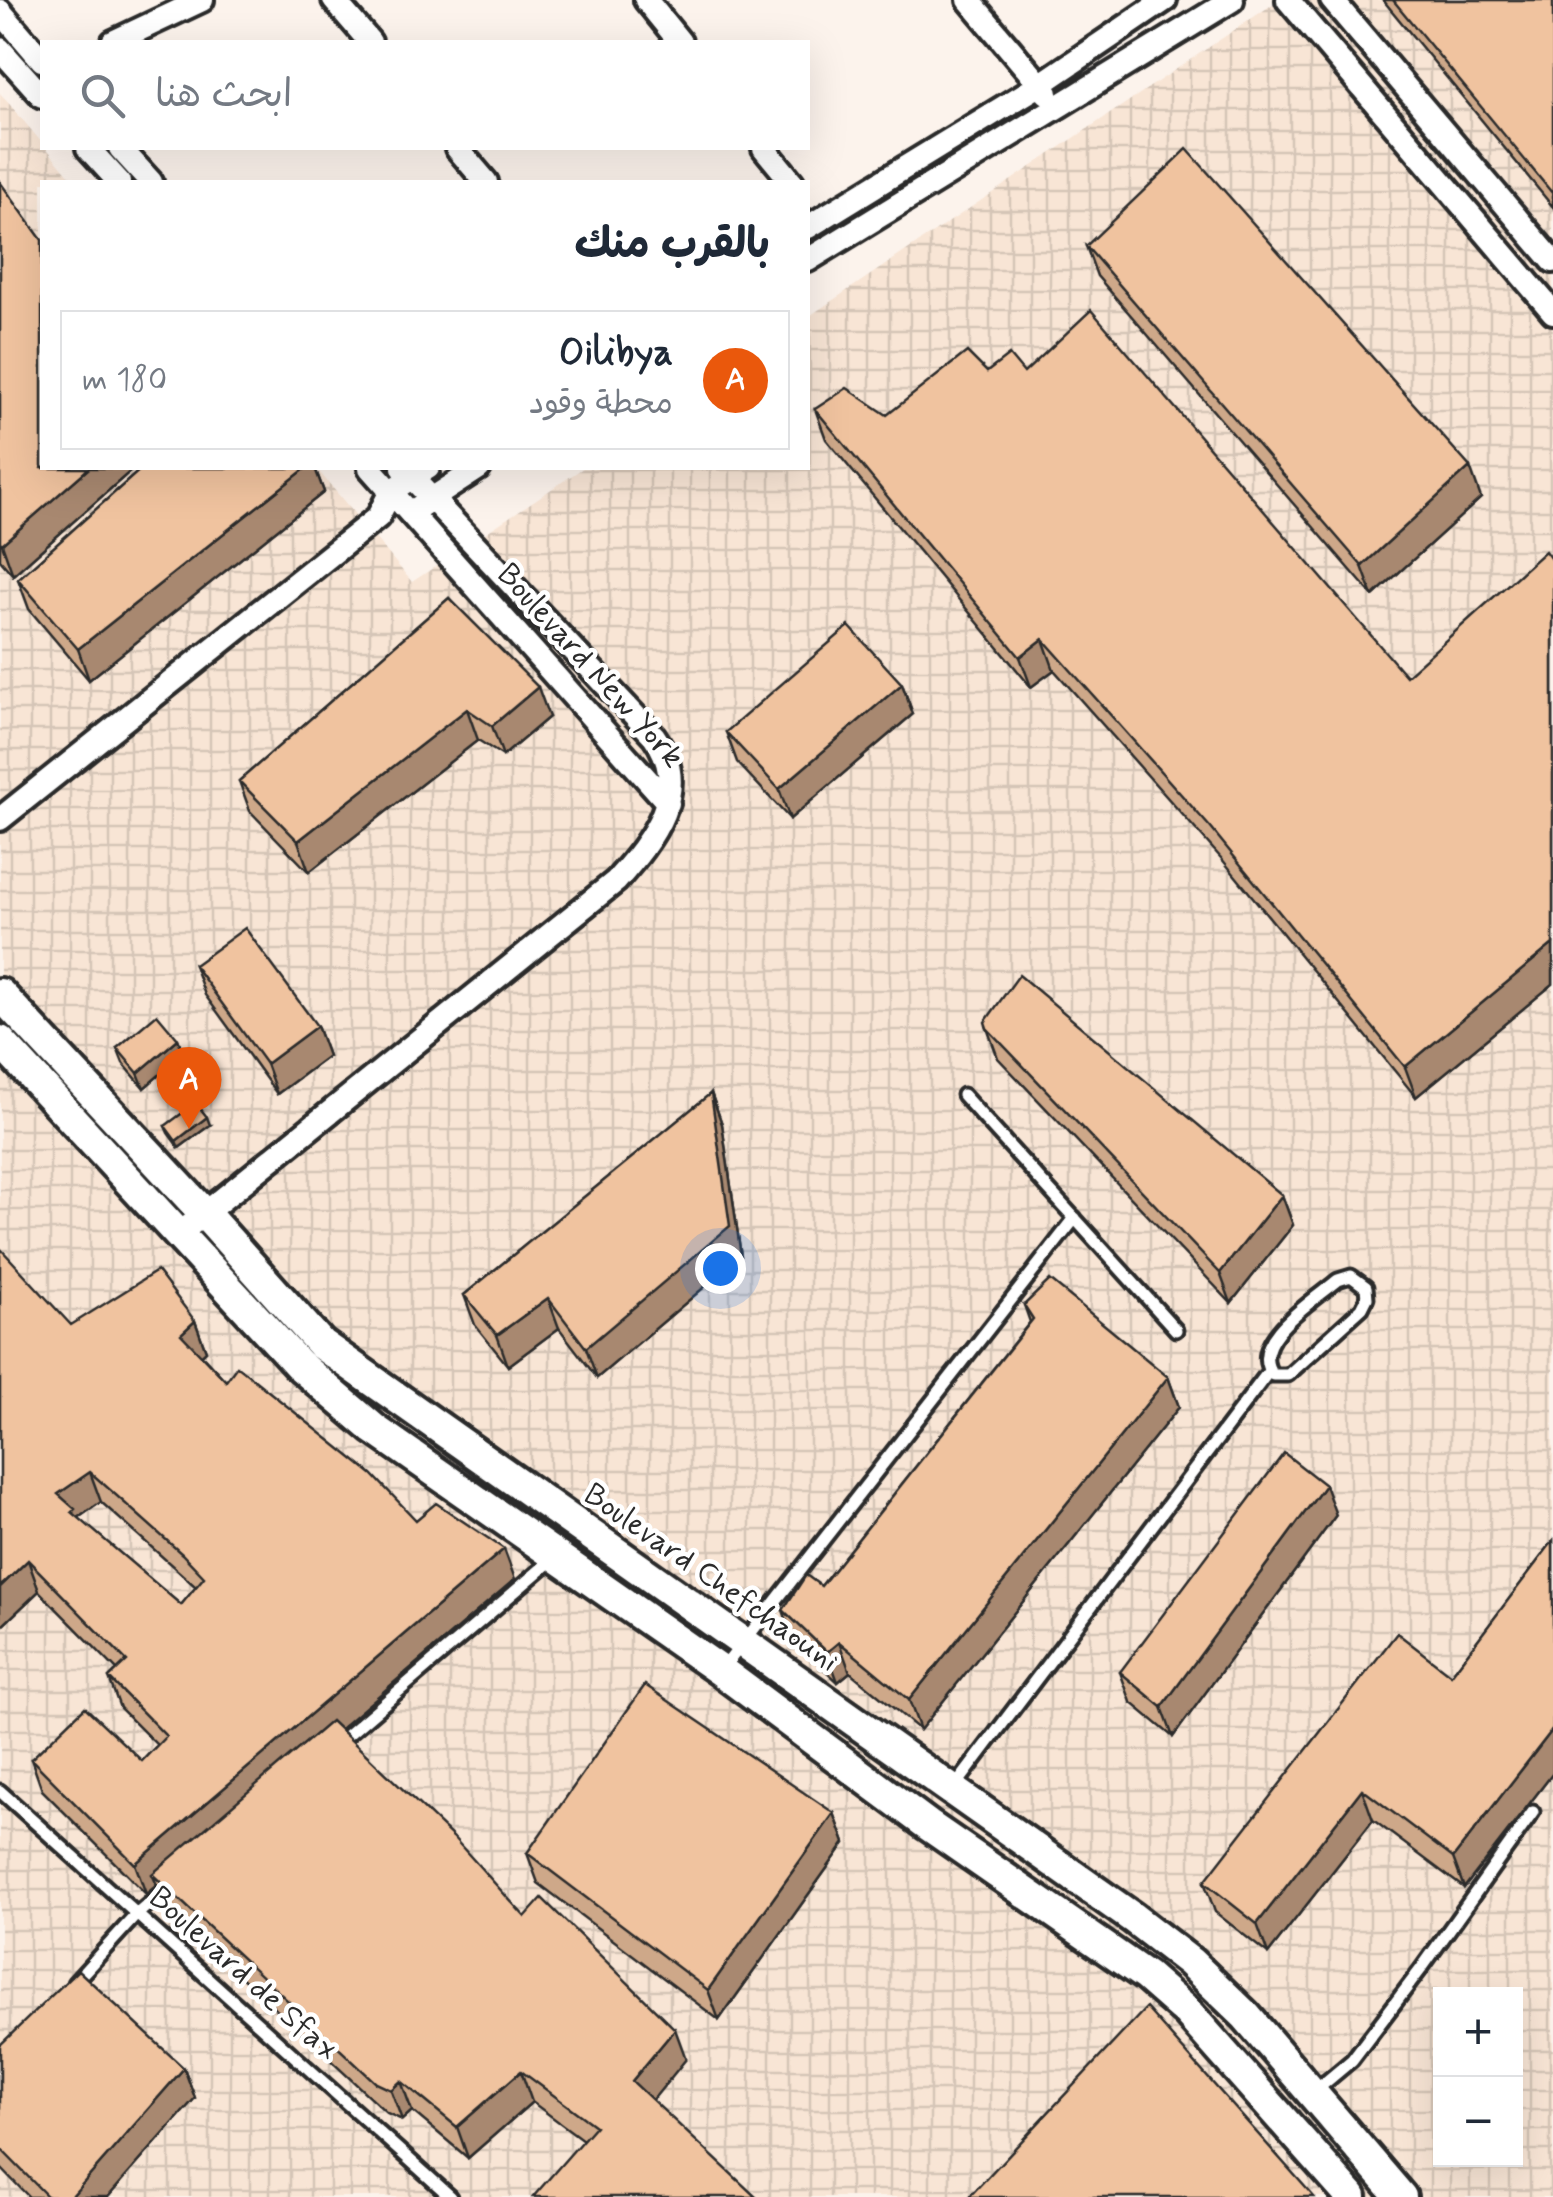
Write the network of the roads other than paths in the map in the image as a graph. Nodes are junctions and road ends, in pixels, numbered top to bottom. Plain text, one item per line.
1 (202, 0) edge
2 (334, 0) edge
3 (646, 0) edge
4 (969, 0) edge
5 (1164, 0) edge
6 (1232, 0) edge
7 (1288, 0) edge
8 (1332, 0) edge
9 (0, 11) edge
10 (117, 40) edge
11 (368, 40) edge
12 (678, 40) edge
13 (0, 48) edge
14 (40, 58) edge
15 (1041, 84) junction
16 (38, 85) edge
17 (1058, 109) junction
18 (90, 150) edge
19 (122, 150) edge
20 (459, 150) edge
21 (766, 150) edge
22 (116, 180) edge
23 (149, 180) edge
24 (484, 180) edge
25 (790, 180) edge
26 (812, 216) edge
27 (838, 240) junction
28 (810, 259) edge
29 (1553, 261) edge
30 (1553, 312) edge
31 (372, 470) edge
32 (476, 470) edge
33 (414, 471) edge
34 (391, 491) junction
35 (432, 498) junction
36 (410, 513) junction
37 (378, 516) junction
38 (668, 803) junction
39 (0, 820) edge
40 (0, 994) edge
41 (0, 1041) edge
42 (963, 1095) dead end
43 (204, 1213) junction
44 (1075, 1218) junction
45 (178, 1235) junction
46 (1176, 1330) dead end
47 (1268, 1371) junction
48 (558, 1556) junction
49 (742, 1642) junction
50 (721, 1671) junction
51 (329, 1750) edge
52 (0, 1790) edge
53 (952, 1791) junction
54 (1532, 1812) dead end
55 (180, 1877) edge
56 (136, 1915) junction
57 (64, 1994) edge
58 (1312, 2093) junction
59 (451, 2197) edge
60 (1352, 2197) edge
61 (1401, 2197) edge

1 - 10 street
2 - 11 street
3 - 12 street
4 - 15 street
5 - 15 street
6 - 17 street
7 - 30 street
8 - 29 street
9 - 14 street
13 - 16 street
15 - 17 street
15 - 26 street
17 - 27 street
18 - 22 street
19 - 23 street
20 - 24 street
21 - 25 street
26 - 27 street
27 - 28 street
31 - 34 street, Boulevard New York
32 - 35 street
33 - 34 street
33 - 35 street, Boulevard New York
34 - 36 street, Boulevard New York
34 - 37 street
35 - 36 street
35 - 38 street, Boulevard New York
36 - 37 street
36 - 38 street, Boulevard New York
37 - 39 street
38 - 43 street
40 - 43 street, Boulevard Chefchaouni
41 - 45 street
42 - 44 lane
43 - 45 street
43 - 49 street, Boulevard Chefchaouni
44 - 46 lane
44 - 49 lane
45 - 48 street
47 - 47 lane
47 - 53 lane
48 - 50 street
48 - 51 lane
49 - 50 lane
49 - 53 street, Boulevard Chefchaouni
50 - 60 street
52 - 56 lane, Boulevard de Sfax
53 - 58 street, Boulevard Chefchaouni
54 - 58 lane
55 - 56 lane
56 - 57 lane
56 - 59 lane, Boulevard de Sfax
58 - 61 street, Boulevard Chefchaouni

